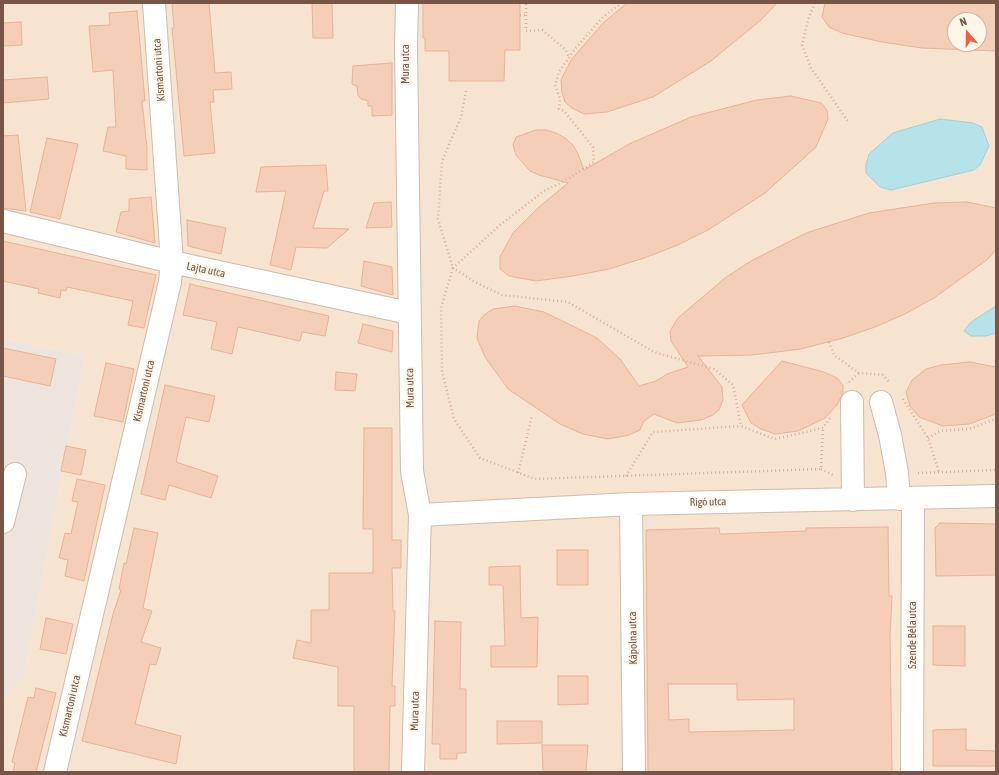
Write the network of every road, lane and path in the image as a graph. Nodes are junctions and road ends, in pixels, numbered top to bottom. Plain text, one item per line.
1 (154, 3) edge
2 (406, 3) edge
3 (526, 3) edge
4 (622, 3) edge
5 (815, 3) edge
6 (520, 15) dead end
7 (526, 15) junction
8 (569, 58) junction
9 (466, 91) dead end
10 (849, 123) dead end
11 (3, 221) edge
12 (172, 262) junction
13 (453, 268) junction
14 (409, 313) junction
15 (829, 342) dead end
16 (850, 394) joint
17 (881, 402) dead end
18 (532, 416) dead end
19 (832, 416) dead end
20 (996, 419) edge
21 (741, 426) junction
22 (823, 428) junction
23 (928, 438) dead end
24 (518, 473) junction
25 (15, 474) dead end
26 (626, 476) junction
27 (996, 496) edge
28 (906, 499) junction
29 (853, 500) junction
30 (631, 504) junction
31 (420, 515) junction
32 (3, 522) edge
33 (55, 772) edge
34 (413, 772) edge
35 (634, 772) edge
36 (912, 772) edge

1 - 12 street, Kismartoni utca
2 - 14 street, Mura utca
3 - 7 path
4 - 8 path
5 - 10 path
6 - 7 path
7 - 8 path
8 - 13 path
9 - 13 path
11 - 12 street, Lajta utca
12 - 14 street, Lajta utca
12 - 33 street, Kismartoni utca
13 - 21 path
13 - 24 path
14 - 31 street, Mura utca
15 - 16 path
16 - 29 street
17 - 28 street, Szende Béla utca
18 - 24 path
19 - 22 path
20 - 23 path
21 - 22 path
21 - 26 path
22 - 26 path
24 - 26 path
25 - 32 street
27 - 28 street, Rigó utca
28 - 29 street, Rigó utca
28 - 36 street, Szende Béla utca
29 - 30 street, Rigó utca
30 - 31 street, Rigó utca
30 - 35 street, Kápolna utca
31 - 34 street, Mura utca

